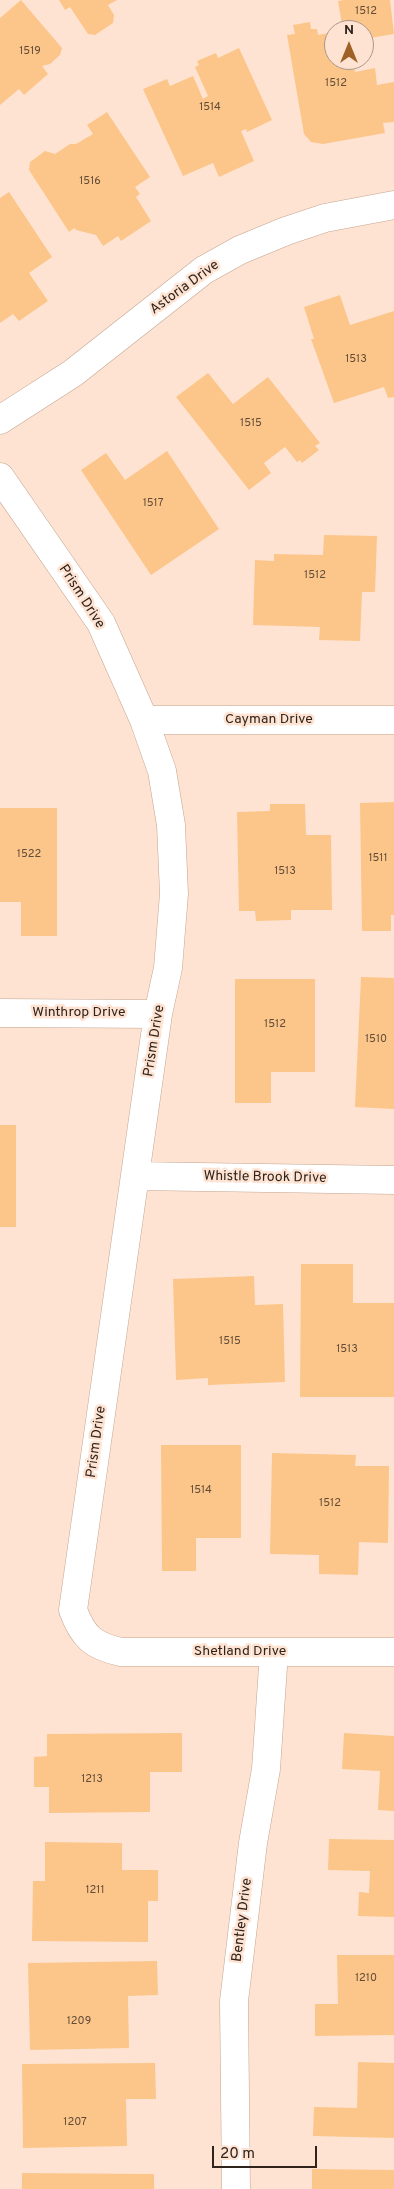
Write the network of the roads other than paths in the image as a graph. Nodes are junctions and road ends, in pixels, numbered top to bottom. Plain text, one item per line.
1 (394, 205) edge
2 (0, 420) edge
3 (0, 477) edge
4 (144, 720) junction
5 (394, 720) edge
6 (0, 1012) edge
7 (158, 1014) junction
8 (135, 1176) junction
9 (394, 1180) edge
10 (90, 1640) joint
11 (274, 1652) junction
12 (394, 1652) edge
13 (236, 2189) edge

1 - 2 street, Astoria Drive
3 - 4 street, Prism Drive
4 - 5 street, Cayman Drive
4 - 7 street, Prism Drive
6 - 7 street, Winthrop Drive
7 - 8 street, Prism Drive
8 - 9 street, Whistle Brook Drive
8 - 10 street, Prism Drive
10 - 11 street, Shetland Drive
11 - 12 street, Shetland Drive
11 - 13 street, Bentley Drive

